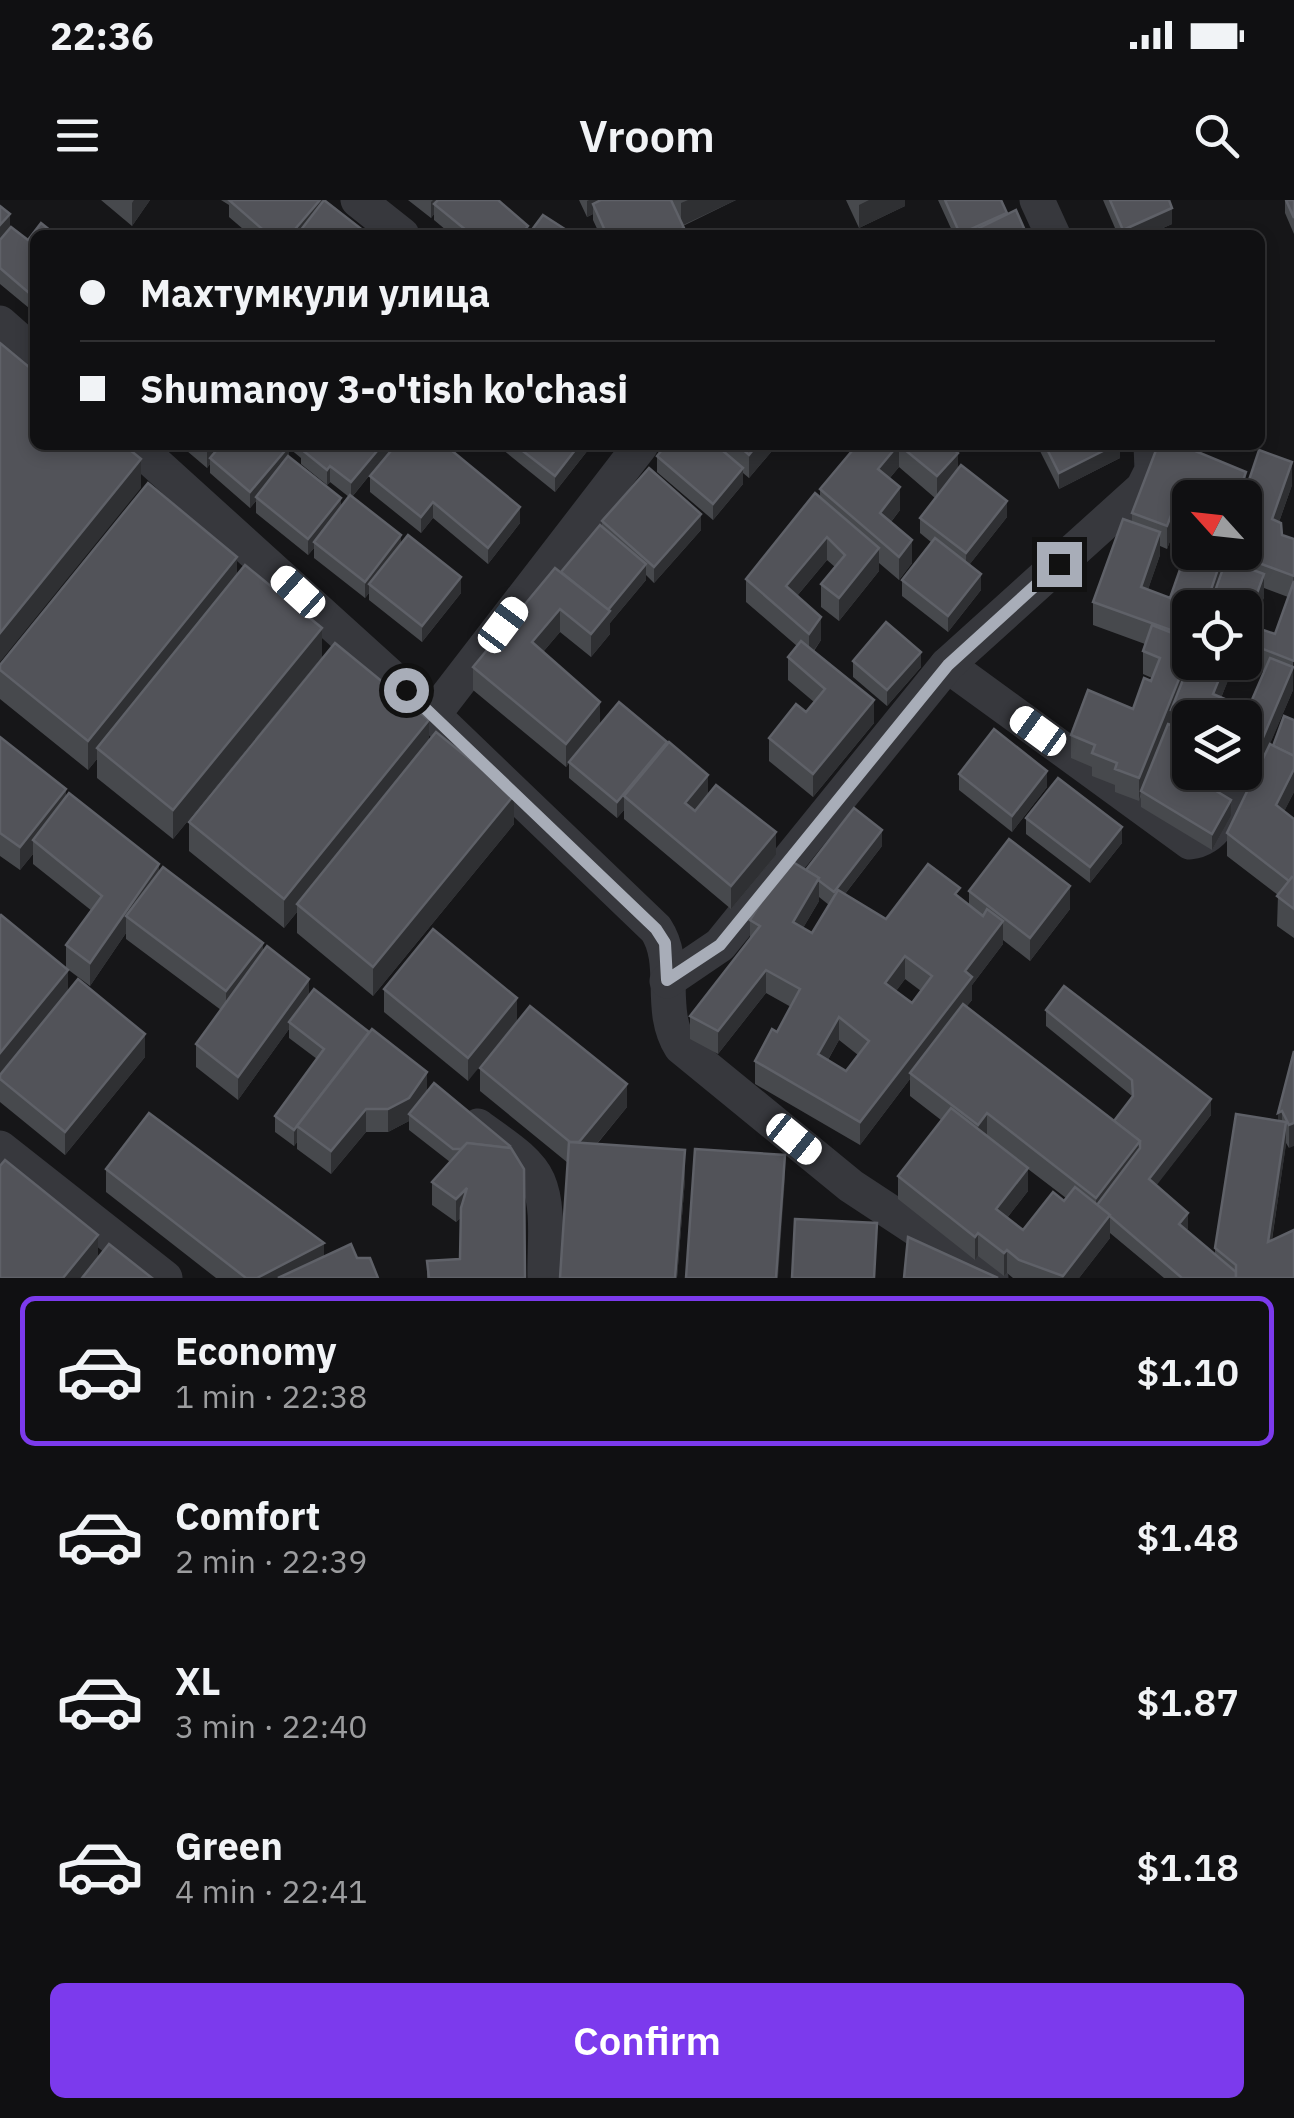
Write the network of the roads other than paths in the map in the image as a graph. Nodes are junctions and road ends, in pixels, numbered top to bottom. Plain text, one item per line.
1 (358, 200) edge
2 (1037, 200) edge
3 (396, 230) edge
4 (1052, 230) edge
5 (0, 322) edge
6 (30, 349) edge
7 (141, 450) edge
8 (638, 450) edge
9 (1151, 450) edge
10 (948, 665) junction
11 (434, 715) junction
12 (1234, 790) edge
13 (667, 980) junction
14 (446, 1100) edge
15 (0, 1148) edge
16 (165, 1278) edge
17 (545, 1278) edge
18 (991, 1278) edge

1 - 3 street
2 - 4 street
5 - 6 street
7 - 11 street
8 - 11 street
9 - 10 street
10 - 12 street
10 - 13 street
11 - 13 street
13 - 18 street
14 - 17 street
15 - 16 street

